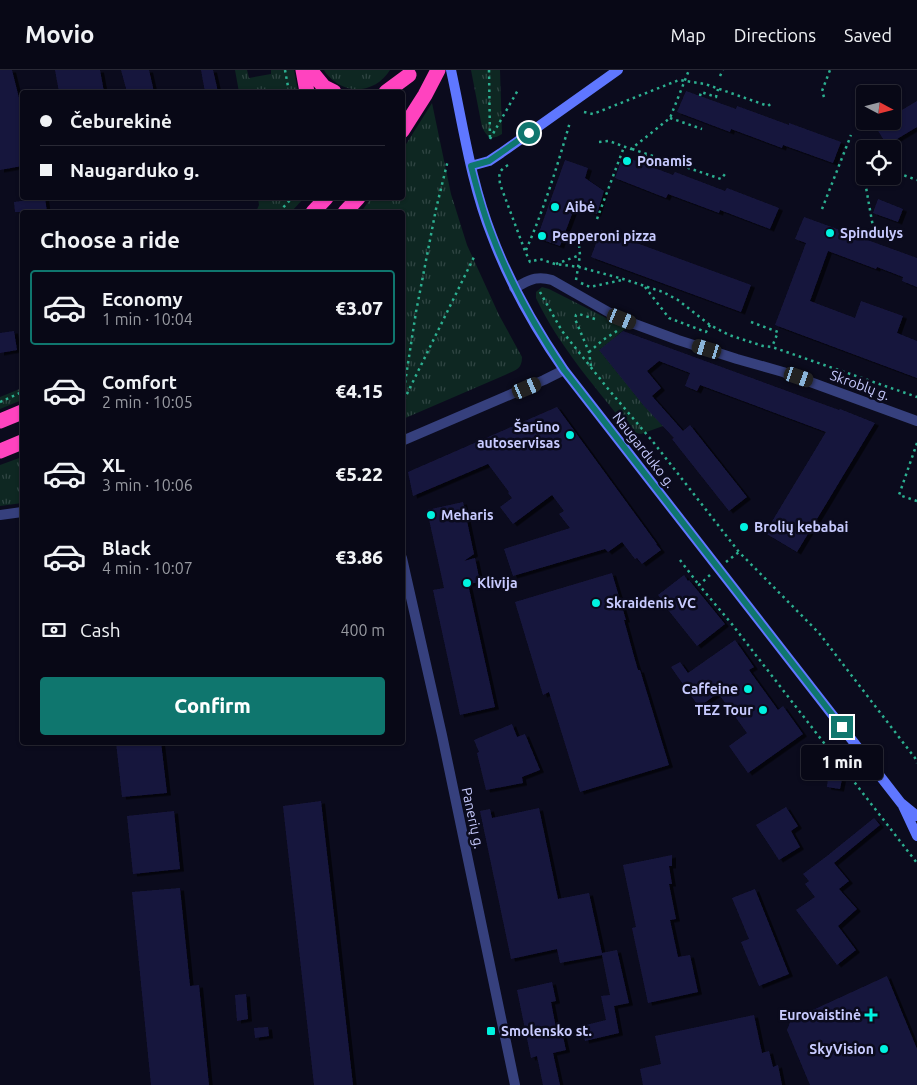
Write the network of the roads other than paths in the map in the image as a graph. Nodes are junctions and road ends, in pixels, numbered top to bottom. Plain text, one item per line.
1 (303, 70) edge
2 (310, 70) edge
3 (438, 70) edge
4 (451, 70) edge
5 (618, 70) edge
6 (410, 72) edge
7 (307, 90) edge
8 (330, 90) edge
9 (388, 90) edge
10 (400, 90) edge
11 (405, 126) edge
12 (471, 166) junction
13 (324, 200) edge
14 (355, 200) edge
15 (315, 210) edge
16 (347, 210) edge
17 (514, 288) junction
18 (564, 370) junction
19 (20, 413) edge
20 (0, 421) edge
21 (917, 421) edge
22 (405, 440) edge
23 (20, 443) edge
24 (0, 451) edge
25 (20, 512) edge
26 (0, 515) edge
27 (405, 572) edge
28 (902, 803) junction
29 (917, 816) edge
30 (917, 836) edge
31 (515, 1085) edge

1 - 7 highway
2 - 8 highway
3 - 11 highway
4 - 12 main road, Naugarduko g.
5 - 12 main road
6 - 9 highway
6 - 10 highway
12 - 17 main road, Naugarduko g.
13 - 15 highway
14 - 16 highway
17 - 18 main road, Naugarduko g.
17 - 21 street, Skroblų g.
18 - 22 street
18 - 28 main road, Naugarduko g.
19 - 20 highway
23 - 24 highway
25 - 26 street
27 - 31 street, Panerių g.
28 - 29 main road, Naugarduko g.
28 - 30 main road, Naugarduko g.

